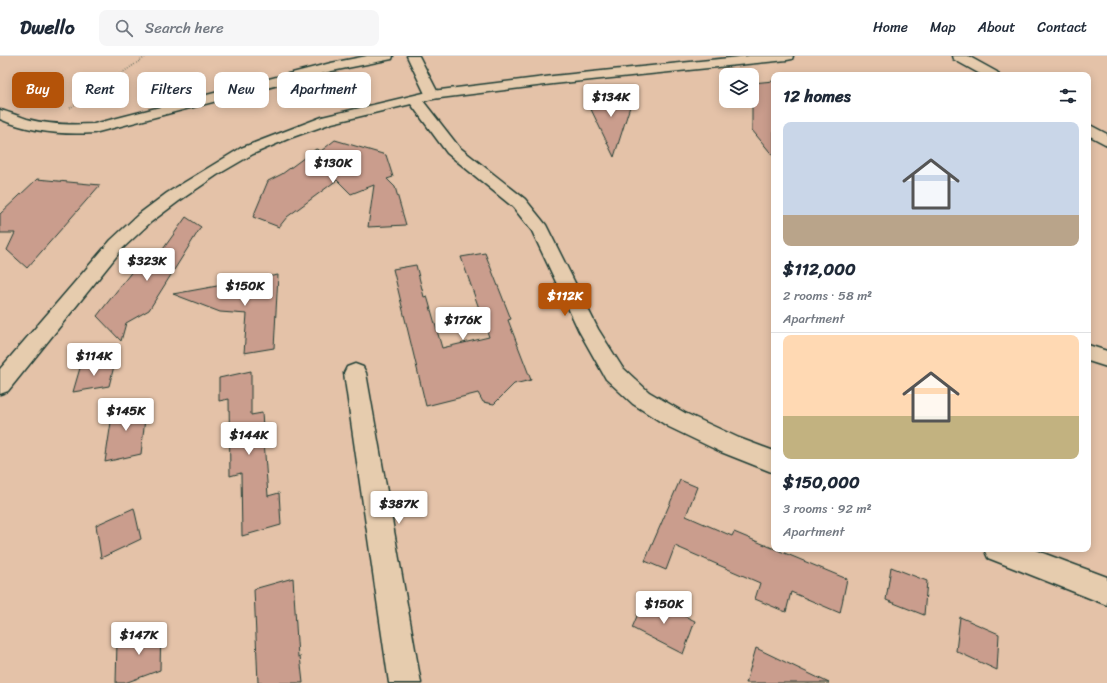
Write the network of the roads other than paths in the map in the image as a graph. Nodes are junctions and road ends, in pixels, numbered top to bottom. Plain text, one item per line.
1 (388, 56) edge
2 (413, 56) edge
3 (787, 56) edge
4 (958, 56) edge
5 (987, 72) edge
6 (423, 97) junction
7 (0, 114) edge
8 (1091, 131) edge
9 (1107, 140) edge
10 (1091, 354) edge
11 (1107, 359) edge
12 (355, 373) dead end
13 (0, 385) edge
14 (771, 461) edge
15 (1006, 552) edge
16 (1107, 591) edge
17 (405, 683) edge

1 - 7 street
2 - 6 street
3 - 6 street
4 - 5 street
6 - 13 street
6 - 14 street
8 - 9 street
10 - 11 street
12 - 17 street
15 - 16 street

